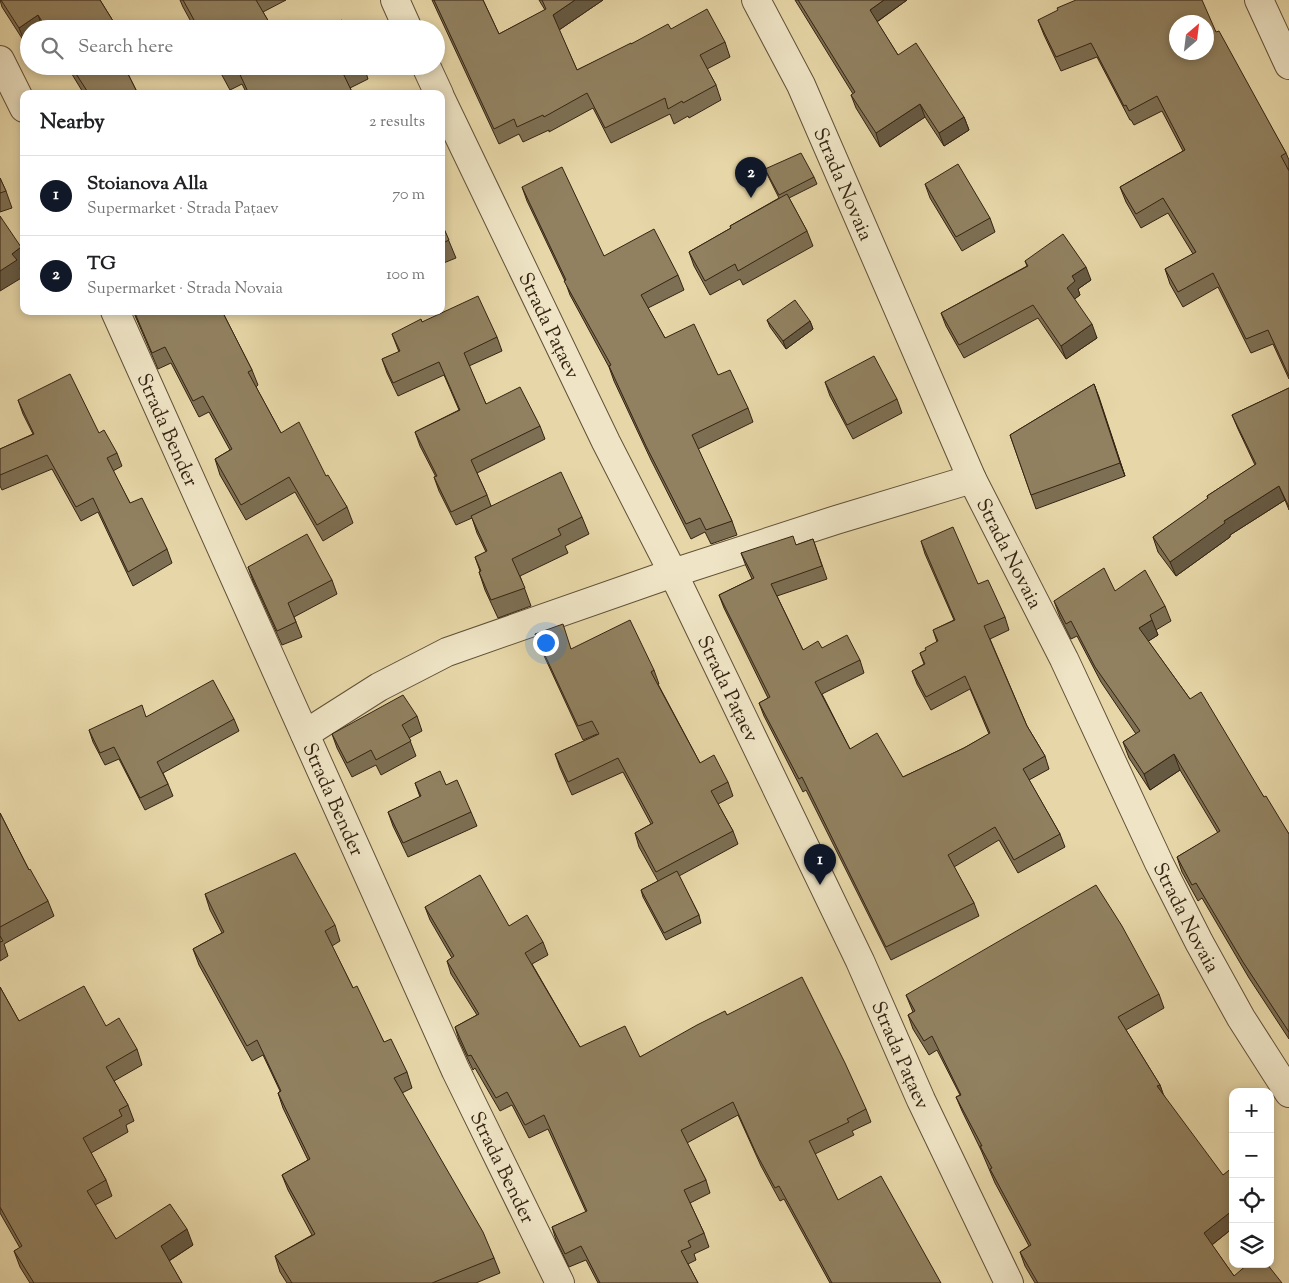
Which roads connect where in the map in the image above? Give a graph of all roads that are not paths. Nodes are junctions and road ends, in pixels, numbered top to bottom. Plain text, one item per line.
1 (395, 0) edge
2 (756, 0) edge
3 (1259, 0) edge
4 (404, 20) edge
5 (0, 60) edge
6 (1289, 65) edge
7 (430, 75) edge
8 (437, 90) edge
9 (20, 100) edge
10 (445, 107) edge
11 (117, 315) edge
12 (972, 479) junction
13 (673, 572) junction
14 (305, 734) junction
15 (1289, 1093) edge
16 (560, 1283) edge
17 (1009, 1283) edge

1 - 4 street
2 - 12 street, Strada Novaia
3 - 6 street
5 - 9 street
7 - 8 street
10 - 13 street, Strada Pațaev
11 - 14 street, Strada Bender
12 - 13 street
12 - 15 street, Strada Novaia
13 - 14 street
13 - 17 street, Strada Pațaev
14 - 16 street, Strada Bender

